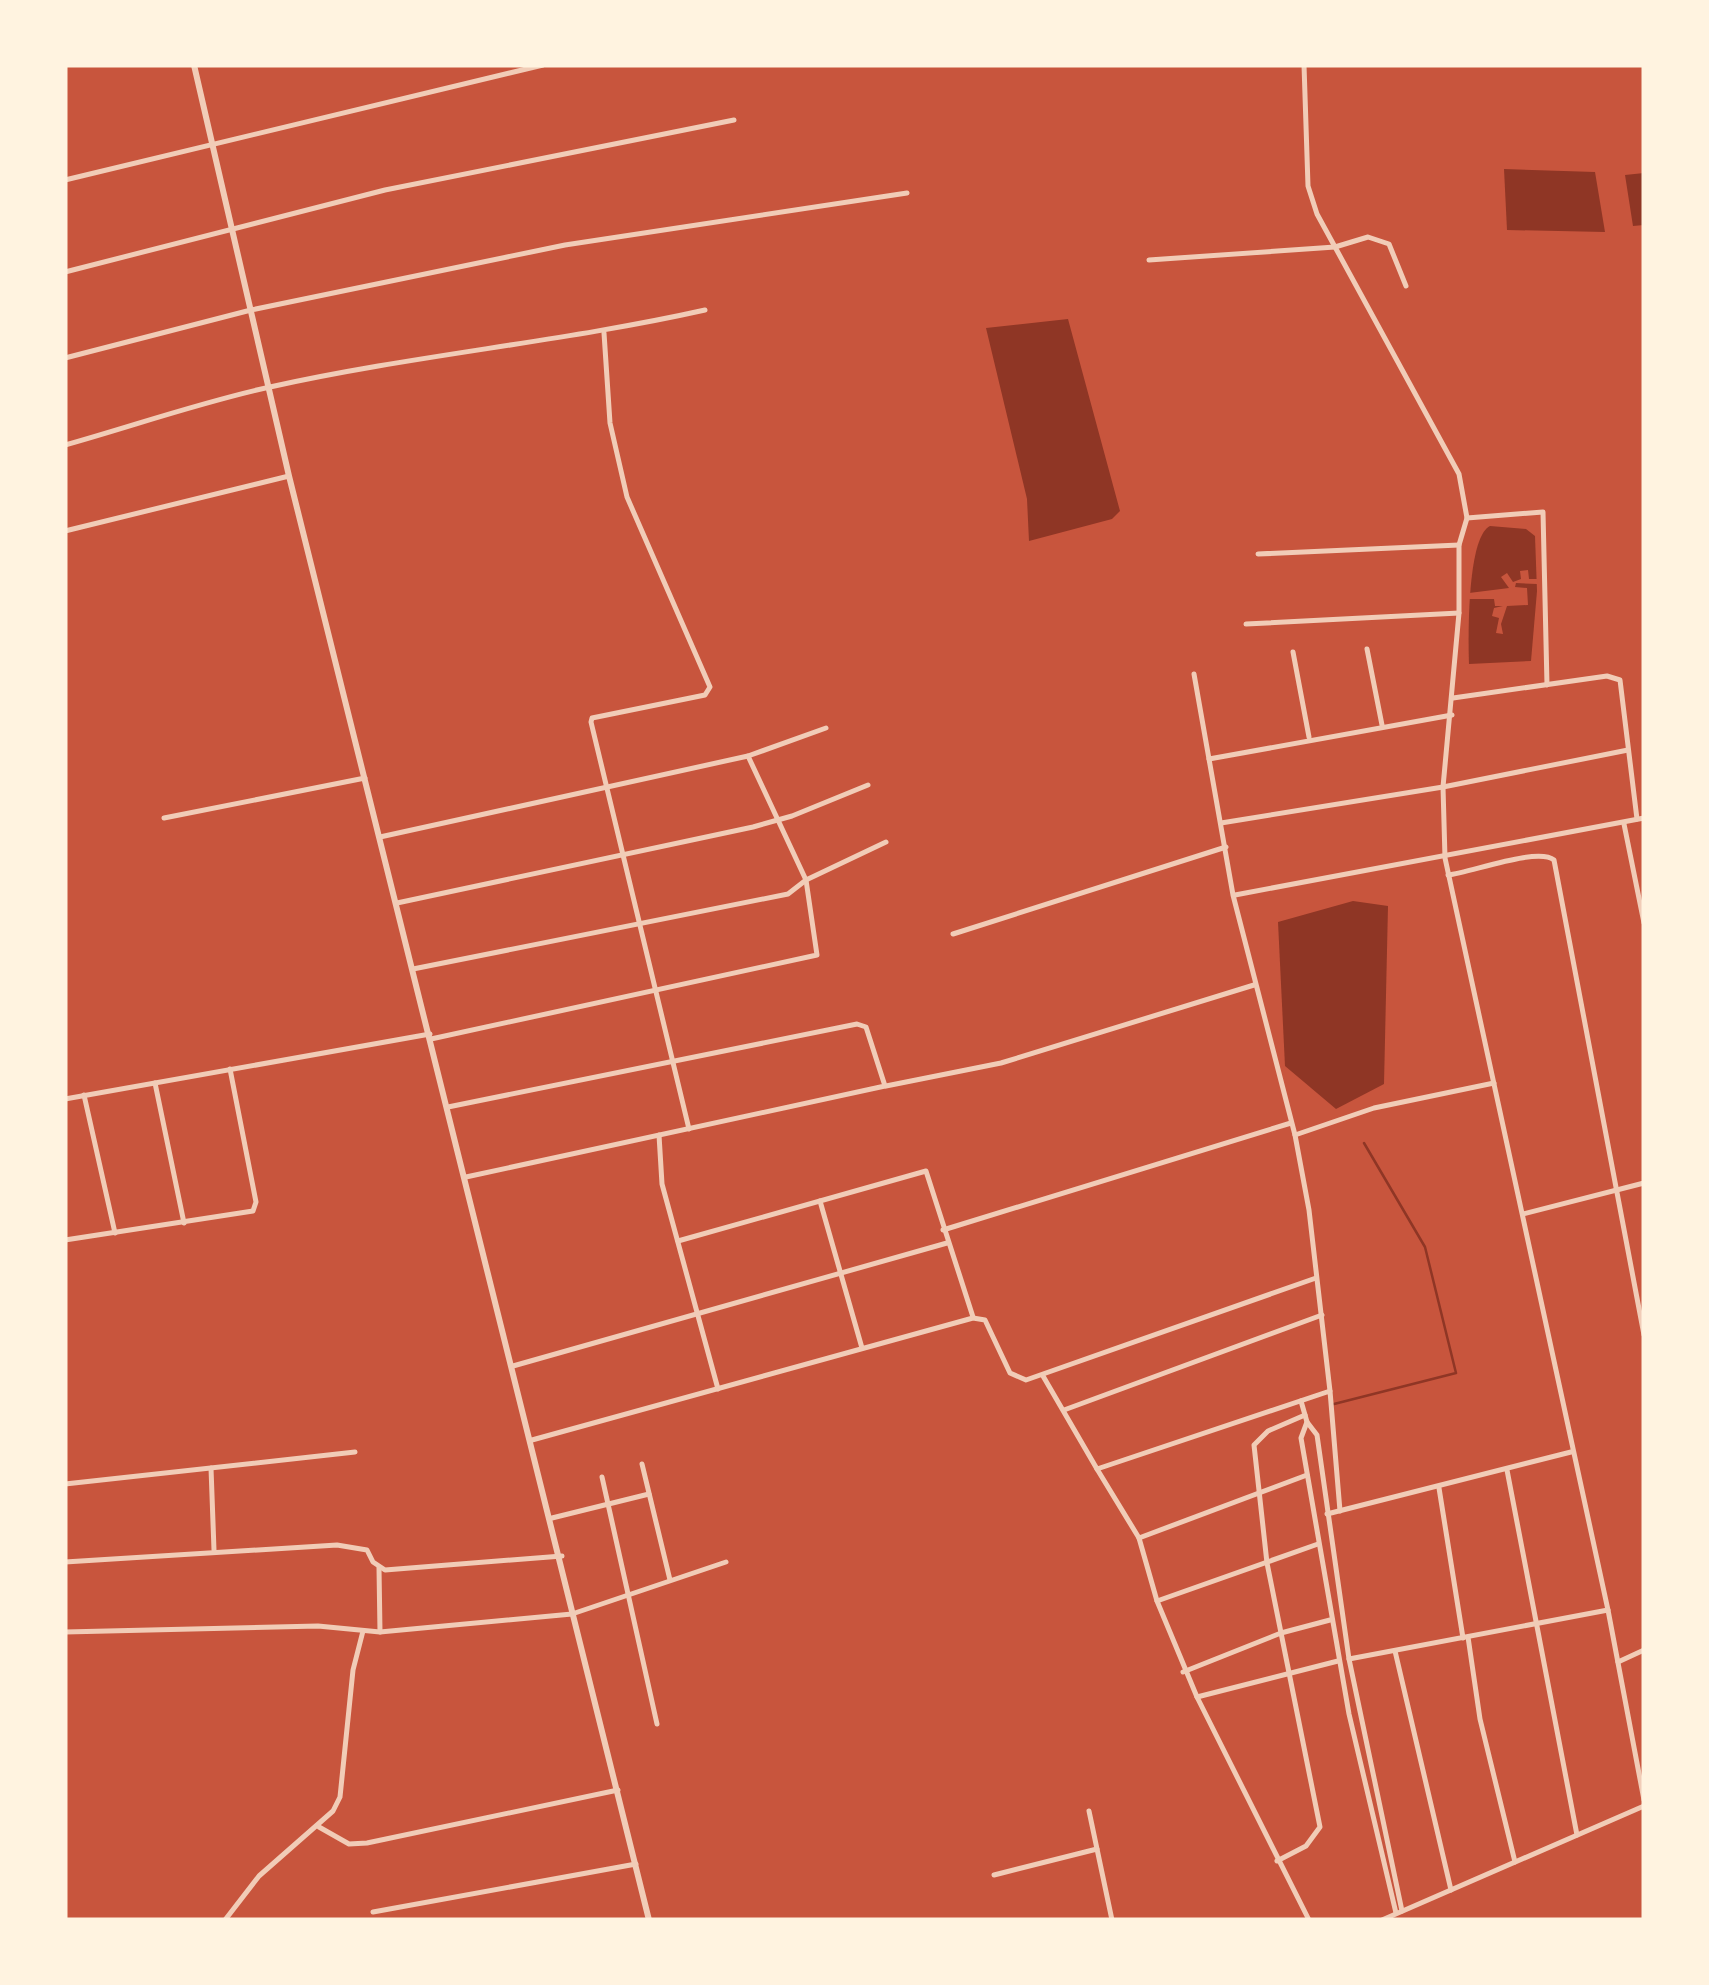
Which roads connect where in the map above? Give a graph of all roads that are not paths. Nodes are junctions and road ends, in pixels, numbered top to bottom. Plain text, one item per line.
1 (194, 65) edge
2 (543, 65) edge
3 (1304, 65) edge
4 (734, 120) dead end
5 (212, 144) junction
6 (65, 180) edge
7 (907, 193) dead end
8 (232, 230) junction
9 (1335, 247) junction
10 (1149, 260) dead end
11 (65, 272) edge
12 (1406, 286) dead end
13 (251, 310) junction
14 (706, 310) dead end
15 (604, 333) junction
16 (65, 358) edge
17 (268, 387) junction
18 (65, 445) edge
19 (289, 476) junction
20 (1467, 518) junction
21 (65, 531) edge
22 (1459, 545) junction
23 (1258, 554) dead end
24 (1460, 613) junction
25 (1246, 624) dead end
26 (1367, 648) dead end
27 (1293, 652) dead end
28 (1194, 674) dead end
29 (1548, 685) junction
30 (1453, 698) junction
31 (1452, 715) junction
32 (1382, 725) junction
33 (826, 728) dead end
34 (1310, 738) junction
35 (1628, 750) junction
36 (748, 756) junction
37 (1208, 759) junction
38 (365, 778) junction
39 (868, 785) dead end
40 (606, 786) junction
41 (1443, 787) junction
42 (164, 818) dead end
43 (1640, 818) edge
44 (778, 820) junction
45 (1221, 824) junction
46 (1624, 824) junction
47 (380, 837) junction
48 (886, 842) dead end
49 (1226, 847) junction
50 (622, 854) junction
51 (1445, 858) junction
52 (1448, 875) junction
53 (806, 880) junction
54 (1233, 895) junction
55 (397, 903) junction
56 (639, 922) junction
57 (1644, 924) edge
58 (953, 934) dead end
59 (413, 969) junction
60 (1254, 985) junction
61 (656, 992) junction
62 (430, 1036) junction
63 (672, 1060) junction
64 (230, 1069) junction
65 (155, 1082) junction
66 (1496, 1083) junction
67 (885, 1086) junction
68 (84, 1096) junction
69 (65, 1099) edge
70 (448, 1107) junction
71 (1291, 1123) junction
72 (688, 1129) junction
73 (658, 1135) junction
74 (1294, 1135) junction
75 (466, 1177) junction
76 (1644, 1184) edge
77 (1615, 1188) junction
78 (820, 1200) junction
79 (1523, 1214) junction
80 (184, 1223) junction
81 (943, 1230) junction
82 (115, 1233) junction
83 (65, 1240) edge
84 (678, 1240) junction
85 (947, 1244) junction
86 (840, 1274) junction
87 (1316, 1278) junction
88 (698, 1314) junction
89 (1322, 1315) junction
90 (972, 1318) junction
91 (1644, 1335) edge
92 (862, 1348) junction
93 (514, 1366) junction
94 (1044, 1376) junction
95 (718, 1388) junction
96 (1330, 1391) junction
97 (1301, 1401) junction
98 (1064, 1410) junction
99 (1306, 1418) junction
100 (532, 1440) junction
101 (355, 1452) dead end
102 (1572, 1452) junction
103 (642, 1464) dead end
104 (211, 1468) junction
105 (1097, 1469) junction
106 (1507, 1470) junction
107 (1307, 1475) junction
108 (602, 1477) dead end
109 (65, 1484) edge
110 (1439, 1488) junction
111 (1260, 1490) junction
112 (649, 1494) junction
113 (608, 1503) junction
114 (1340, 1511) junction
115 (1327, 1514) junction
116 (552, 1518) junction
117 (1139, 1538) junction
118 (1318, 1544) junction
119 (214, 1551) junction
120 (562, 1556) junction
121 (65, 1562) edge
122 (726, 1562) dead end
123 (1267, 1563) junction
124 (379, 1568) junction
125 (670, 1580) junction
126 (628, 1593) junction
127 (1157, 1601) junction
128 (1608, 1610) junction
129 (572, 1614) junction
130 (1330, 1620) junction
131 (1537, 1623) junction
132 (363, 1631) junction
133 (65, 1632) edge
134 (380, 1632) junction
135 (1281, 1633) junction
136 (1466, 1637) junction
137 (1644, 1650) edge
138 (1395, 1651) junction
139 (1349, 1659) junction
140 (1338, 1661) junction
141 (1618, 1662) junction
142 (1183, 1672) junction
143 (1289, 1672) junction
144 (1197, 1697) junction
145 (657, 1724) dead end
146 (1644, 1732) edge
147 (1632, 1737) junction
148 (618, 1790) junction
149 (1644, 1803) edge
150 (1089, 1811) dead end
151 (318, 1827) junction
152 (1577, 1835) junction
153 (1097, 1848) junction
154 (1277, 1861) junction
155 (1515, 1862) junction
156 (636, 1864) junction
157 (994, 1875) dead end
158 (1452, 1890) junction
159 (373, 1912) dead end
160 (1399, 1912) junction
161 (225, 1920) edge
162 (649, 1920) edge
163 (1112, 1920) edge
164 (1308, 1920) edge
165 (1382, 1920) edge

1 - 5 street
2 - 5 street
3 - 9 street
4 - 8 street
5 - 6 street
5 - 8 street
7 - 13 street
8 - 11 street
8 - 13 street
9 - 10 street
9 - 12 street
9 - 20 street
13 - 16 street
13 - 17 street
14 - 15 street
15 - 17 street
15 - 40 street
17 - 18 street
17 - 19 street
19 - 21 street
19 - 38 street
20 - 22 street
20 - 29 street
22 - 23 street
22 - 24 street
24 - 25 street
24 - 30 street
26 - 32 street
27 - 34 street
28 - 37 street
29 - 30 street
29 - 35 street
30 - 31 street
31 - 32 street
31 - 41 street
32 - 34 street
33 - 36 street
34 - 37 street
35 - 41 street
35 - 43 street
36 - 40 street
36 - 44 street
37 - 45 street
38 - 42 street
38 - 47 street
39 - 44 street
40 - 47 street
40 - 50 street
41 - 45 street
41 - 51 street
43 - 46 street
44 - 50 street
44 - 53 street
45 - 49 street
46 - 51 street
46 - 57 street
47 - 55 street
48 - 53 street
49 - 54 street
49 - 58 street
50 - 55 street
50 - 56 street
51 - 52 street
51 - 54 street
52 - 66 street
52 - 77 street
53 - 56 street
53 - 61 street
54 - 60 street
55 - 59 street
56 - 59 street
56 - 61 street
59 - 62 street
60 - 67 street
60 - 71 street
61 - 62 street
61 - 63 street
62 - 64 street
62 - 70 street
63 - 67 street
63 - 70 street
63 - 72 street
64 - 65 street
64 - 80 street
65 - 68 street
65 - 80 street
66 - 74 street
66 - 79 street
67 - 72 street
68 - 69 street
68 - 82 street
70 - 75 street
71 - 74 street
71 - 81 street
72 - 73 street
73 - 75 street
73 - 84 street
74 - 87 street
75 - 93 street
76 - 77 street
77 - 79 street
77 - 91 street
78 - 81 street
78 - 84 street
78 - 86 street
79 - 102 street
80 - 82 street
81 - 85 street
82 - 83 street
84 - 88 street
85 - 86 street
85 - 90 street
86 - 88 street
86 - 92 street
87 - 89 street
87 - 94 street
88 - 93 street
88 - 95 street
89 - 96 street
89 - 98 street
90 - 92 street
90 - 94 street
92 - 95 street
93 - 100 street
94 - 98 street
95 - 100 street
96 - 97 street
96 - 114 street
97 - 99 street
97 - 105 street
98 - 105 street
99 - 107 street
99 - 111 street
99 - 115 street
100 - 116 street
101 - 104 street
102 - 106 street
102 - 128 street
103 - 112 street
104 - 109 street
104 - 119 street
105 - 117 street
106 - 110 street
106 - 131 street
107 - 111 street
107 - 118 street
108 - 113 street
110 - 114 street
110 - 136 street
111 - 117 street
111 - 123 street
112 - 113 street
112 - 125 street
113 - 116 street
113 - 126 street
114 - 115 street
115 - 139 street
116 - 120 street
117 - 127 street
118 - 123 street
118 - 130 street
119 - 121 street
119 - 124 street
120 - 124 street
120 - 129 street
122 - 125 street
123 - 127 street
123 - 135 street
124 - 134 street
125 - 126 street
126 - 129 street
126 - 145 street
127 - 142 street
128 - 131 street
128 - 141 street
129 - 134 street
129 - 148 street
130 - 135 street
130 - 140 street
131 - 136 street
131 - 152 street
132 - 133 street
132 - 134 street
132 - 151 street
135 - 142 street
135 - 143 street
136 - 138 street
136 - 155 street
137 - 141 street
138 - 139 street
138 - 158 street
139 - 160 street
140 - 143 street
140 - 160 street
141 - 147 street
142 - 144 street
143 - 144 street
143 - 154 street
144 - 154 street
146 - 147 street
147 - 149 street
148 - 151 street
148 - 156 street
149 - 152 street
150 - 153 street
151 - 161 street
152 - 155 street
153 - 157 street
153 - 163 street
154 - 164 street
155 - 158 street
156 - 159 street
156 - 162 street
158 - 160 street
160 - 165 street

